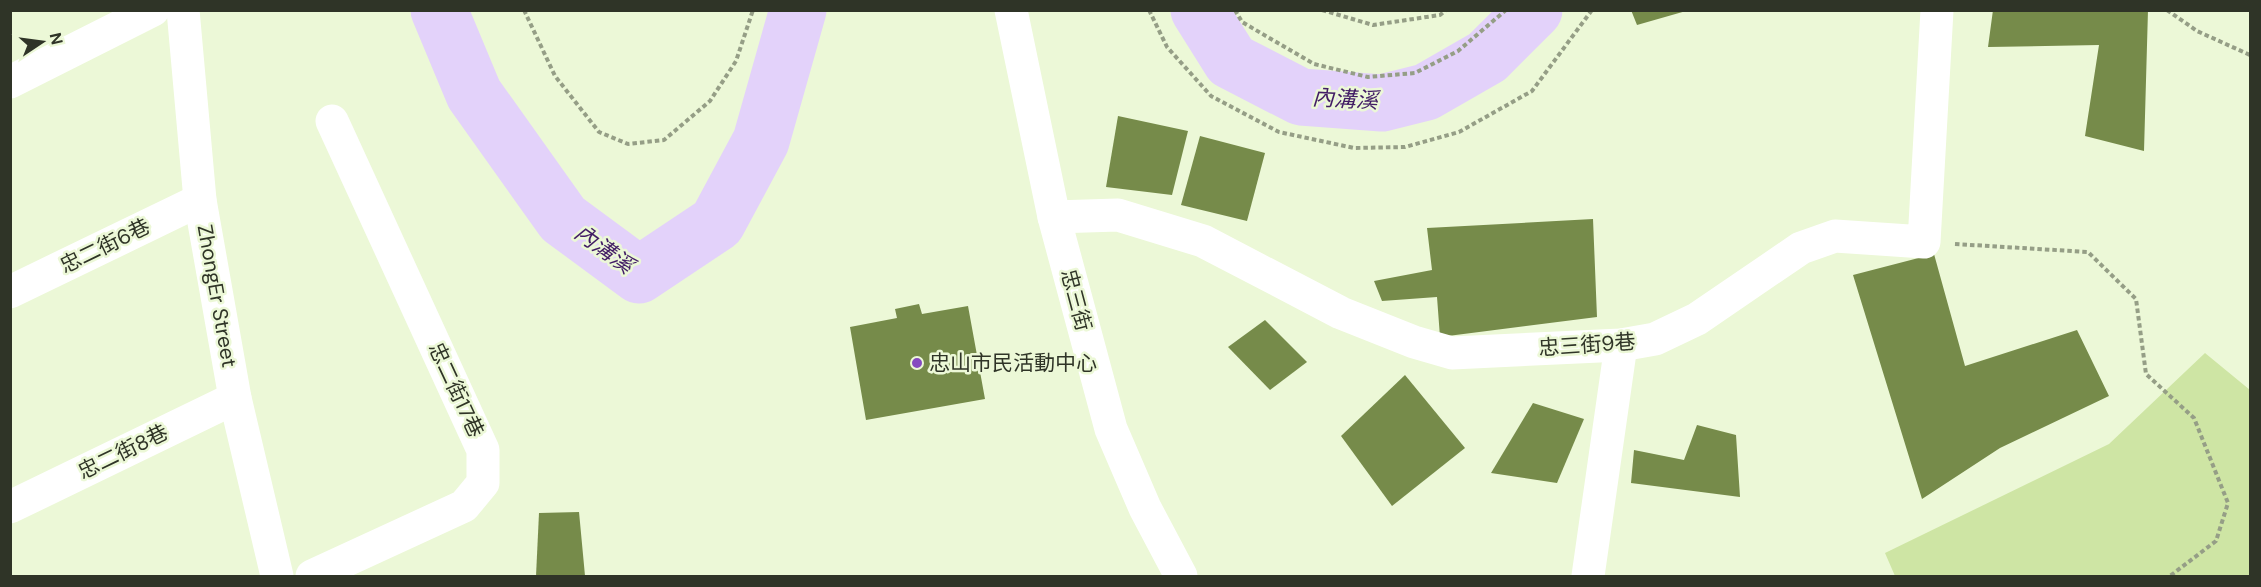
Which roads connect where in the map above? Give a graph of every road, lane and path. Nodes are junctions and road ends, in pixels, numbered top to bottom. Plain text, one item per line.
1 (153, 10) edge
2 (183, 10) edge
3 (524, 10) edge
4 (753, 10) edge
5 (1011, 10) edge
6 (1149, 10) edge
7 (1235, 10) edge
8 (1322, 10) edge
9 (1446, 10) edge
10 (1506, 10) edge
11 (1592, 10) edge
12 (1936, 10) edge
13 (2167, 10) edge
14 (2250, 55) edge
15 (10, 82) edge
16 (332, 121) dead end
17 (200, 200) junction
18 (1054, 217) junction
19 (1924, 242) junction
20 (10, 292) edge
21 (1622, 345) junction
22 (235, 398) junction
23 (10, 507) edge
24 (277, 576) edge
25 (312, 576) edge
26 (1181, 576) edge
27 (1588, 576) edge
28 (2170, 576) edge

1 - 15 street
2 - 17 street, ZhongEr Street
3 - 4 path
5 - 18 street, 忠三街
6 - 11 path
7 - 10 path
8 - 9 path
12 - 19 street
13 - 14 path
16 - 25 street, 忠二街17巷
17 - 20 street, 忠二街6巷
17 - 22 street, ZhongEr Street
18 - 21 street, 忠三街9巷
18 - 26 street, 忠三街
19 - 21 street, 忠三街9巷
19 - 28 path
21 - 27 street
22 - 23 street, 忠二街8巷
22 - 24 street, ZhongEr Street

